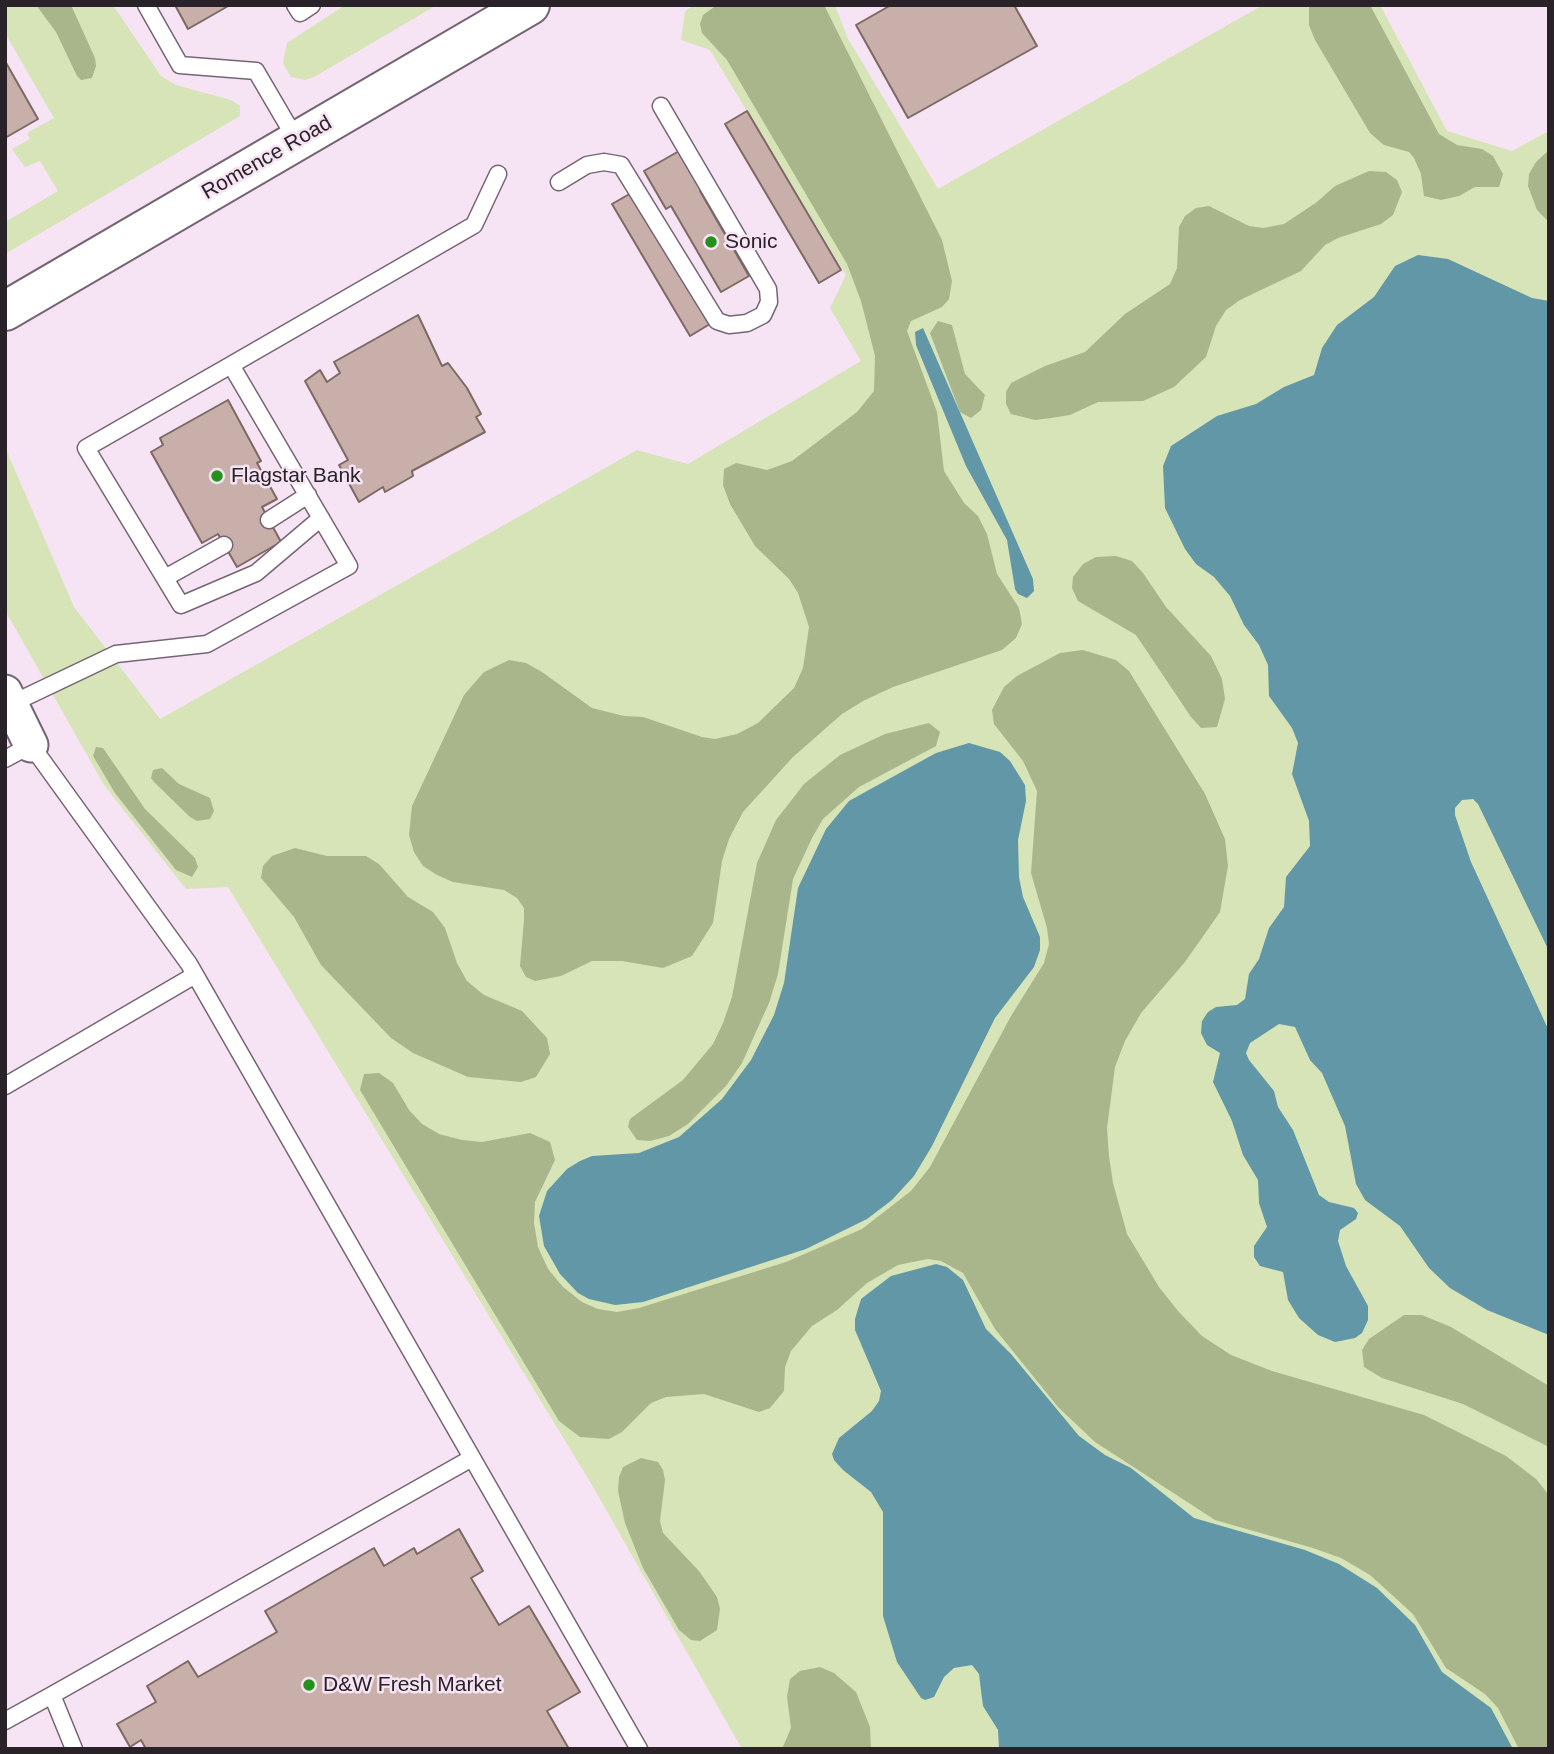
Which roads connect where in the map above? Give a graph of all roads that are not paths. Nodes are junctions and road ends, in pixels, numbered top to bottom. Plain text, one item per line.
1 (146, 5) edge
2 (295, 5) edge
3 (312, 5) edge
4 (530, 5) edge
5 (661, 106) dead end
6 (297, 141) junction
7 (498, 174) dead end
8 (559, 183) dead end
9 (5, 311) edge
10 (231, 365) junction
11 (307, 495) junction
12 (321, 518) junction
13 (269, 520) dead end
14 (224, 545) dead end
15 (165, 578) junction
16 (12, 725) edge
17 (195, 975) junction
18 (5, 1086) edge
19 (472, 1458) junction
20 (51, 1695) junction
21 (5, 1721) edge
22 (74, 1749) edge
23 (639, 1749) edge

1 - 6 lane
2 - 3 lane
4 - 6 street, Romence Road
5 - 8 lane
6 - 9 street, Romence Road
7 - 10 lane
10 - 11 lane
10 - 15 lane
11 - 12 lane
11 - 13 lane
12 - 15 lane
12 - 16 lane
14 - 15 lane
16 - 17 lane
17 - 18 lane
17 - 19 lane
19 - 20 lane
19 - 23 lane
20 - 21 lane
20 - 22 lane

